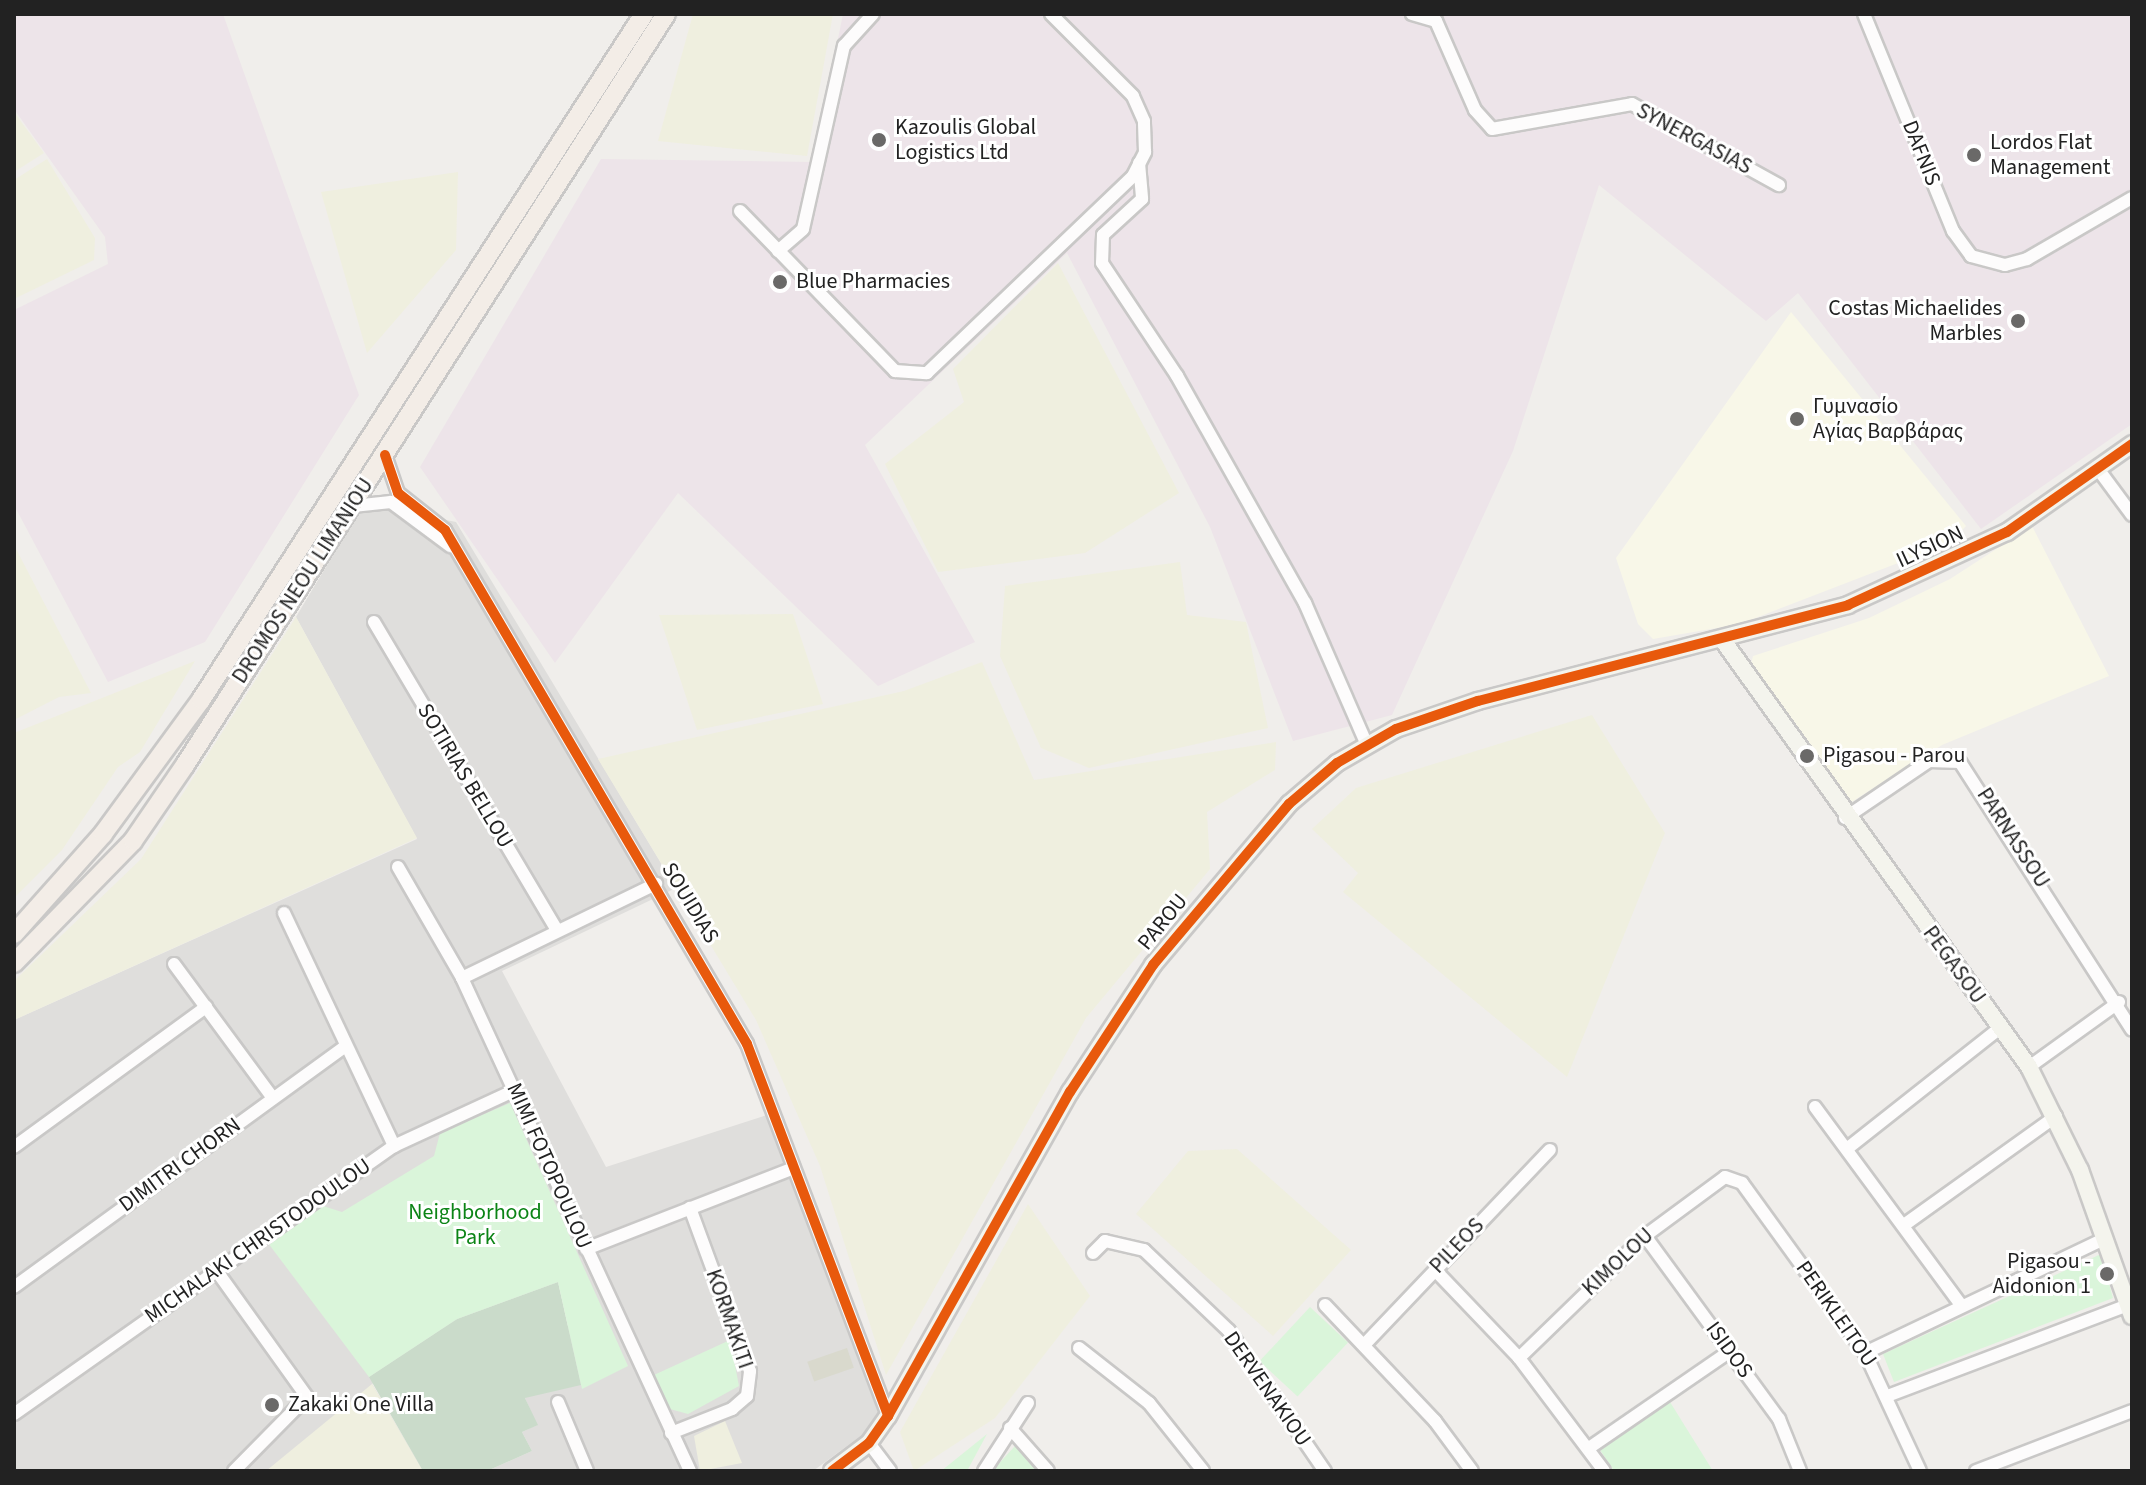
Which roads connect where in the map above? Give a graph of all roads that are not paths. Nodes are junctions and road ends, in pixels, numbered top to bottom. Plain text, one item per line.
1 (644, 14) edge
2 (666, 14) edge
3 (873, 14) edge
4 (1051, 14) edge
5 (1412, 14) edge
6 (1864, 14) edge
7 (1441, 17) edge
8 (1139, 163) junction
9 (1779, 185) dead end
10 (2132, 198) edge
11 (740, 211) dead end
12 (778, 251) junction
13 (2132, 444) edge
14 (385, 455) junction
15 (2098, 469) junction
16 (353, 506) junction
17 (2132, 515) edge
18 (456, 551) junction
19 (374, 622) dead end
20 (1724, 642) junction
21 (1367, 745) junction
22 (1845, 818) junction
23 (398, 867) dead end
24 (656, 884) junction
25 (284, 913) dead end
26 (557, 930) junction
27 (14, 934) edge
28 (14, 963) edge
29 (174, 964) dead end
30 (462, 978) junction
31 (2119, 1002) junction
32 (206, 1007) junction
33 (2000, 1028) junction
34 (2132, 1030) edge
35 (346, 1046) junction
36 (2029, 1067) junction
37 (515, 1090) junction
38 (272, 1097) junction
39 (1815, 1107) dead end
40 (2056, 1116) junction
41 (394, 1146) junction
42 (14, 1147) edge
43 (1848, 1148) junction
44 (1550, 1150) dead end
45 (794, 1168) junction
46 (1725, 1177) joint
47 (690, 1208) junction
48 (1904, 1225) junction
49 (1645, 1236) junction
50 (2104, 1239) junction
51 (586, 1249) junction
52 (1093, 1253) dead end
53 (216, 1270) junction
54 (1435, 1270) junction
55 (14, 1287) edge
56 (1325, 1305) dead end
57 (1961, 1305) junction
58 (2130, 1310) edge
59 (1365, 1344) junction
60 (1079, 1348) dead end
61 (1730, 1351) junction
62 (1865, 1353) junction
63 (1519, 1358) junction
64 (1890, 1395) junction
65 (558, 1402) dead end
66 (1028, 1403) dead end
67 (2132, 1411) edge
68 (14, 1414) edge
69 (888, 1416) junction
70 (1010, 1428) junction
71 (671, 1433) junction
72 (869, 1443) junction
73 (1589, 1448) junction
74 (1319, 1469) edge
75 (234, 1471) edge
76 (587, 1471) edge
77 (690, 1471) edge
78 (832, 1471) edge
79 (890, 1471) edge
80 (984, 1471) edge
81 (1048, 1471) edge
82 (1203, 1471) edge
83 (1472, 1471) edge
84 (1604, 1471) edge
85 (1800, 1471) edge
86 (1920, 1471) edge
87 (1976, 1471) edge

1 - 27 main road, DROMOS NEOU LIMANIOU
2 - 14 main road, DROMOS NEOU LIMANIOU
3 - 12 street
4 - 8 street
5 - 7 street
6 - 10 street, DAFNIS
7 - 9 street, SYNERGASIAS
8 - 12 street
8 - 21 street
11 - 12 street
13 - 15 street, ILYSION
14 - 16 main road, DROMOS NEOU LIMANIOU
14 - 18 street, SOUIDIAS
15 - 17 street
15 - 20 street, ILYSION
16 - 18 street, SOUIDIAS
16 - 28 main road, DROMOS NEOU LIMANIOU
18 - 24 street, SOUIDIAS
19 - 26 street, SOTIRIAS BELLOU
20 - 21 street, PAROU
20 - 22 street, PEGASOU
21 - 69 street, PAROU
22 - 31 street, PARNASSOU
22 - 33 street, PEGASOU
23 - 30 street, MIMI FOTOPOULOU
24 - 26 street
24 - 45 street, SOUIDIAS
25 - 35 street
26 - 30 street
29 - 32 street
30 - 37 street, MIMI FOTOPOULOU
31 - 34 street, PARNASSOU
31 - 36 street
32 - 38 street
32 - 42 street
33 - 36 street, PEGASOU
33 - 43 street
35 - 38 street, DIMITRI CHORN
35 - 41 street
36 - 40 street, PEGASOU
37 - 41 street, MICHALAKI CHRISTODOULOU
37 - 51 street, MIMI FOTOPOULOU
38 - 55 street, DIMITRI CHORN
39 - 43 street
40 - 48 street
40 - 50 street, PEGASOU
41 - 53 street, MICHALAKI CHRISTODOULOU
43 - 48 street
44 - 54 street, PILEOS
45 - 47 street
45 - 69 street, SOUIDIAS
46 - 49 street, KIMOLOU
46 - 62 street, PERIKLEITOU
47 - 51 street
47 - 71 street, KORMAKITI
48 - 57 street
49 - 61 street, ISIDOS
49 - 63 street, KIMOLOU
50 - 57 street
50 - 58 street, PEGASOU
51 - 71 street, MIMI FOTOPOULOU
52 - 74 street, DERVENAKIOU
53 - 68 street, MICHALAKI CHRISTODOULOU
53 - 75 street
54 - 59 street, PILEOS
54 - 63 street
56 - 59 street
57 - 62 street
58 - 64 street
59 - 83 street
60 - 82 street
61 - 73 street
61 - 85 street, ISIDOS
62 - 64 street, PERIKLEITOU
63 - 73 street
64 - 86 street, PERIKLEITOU
65 - 76 street
66 - 70 street
67 - 87 street
69 - 72 street, PAROU
70 - 80 street
70 - 81 street
71 - 77 street, MIMI FOTOPOULOU
72 - 78 street, PAROU
72 - 79 street
73 - 84 street

